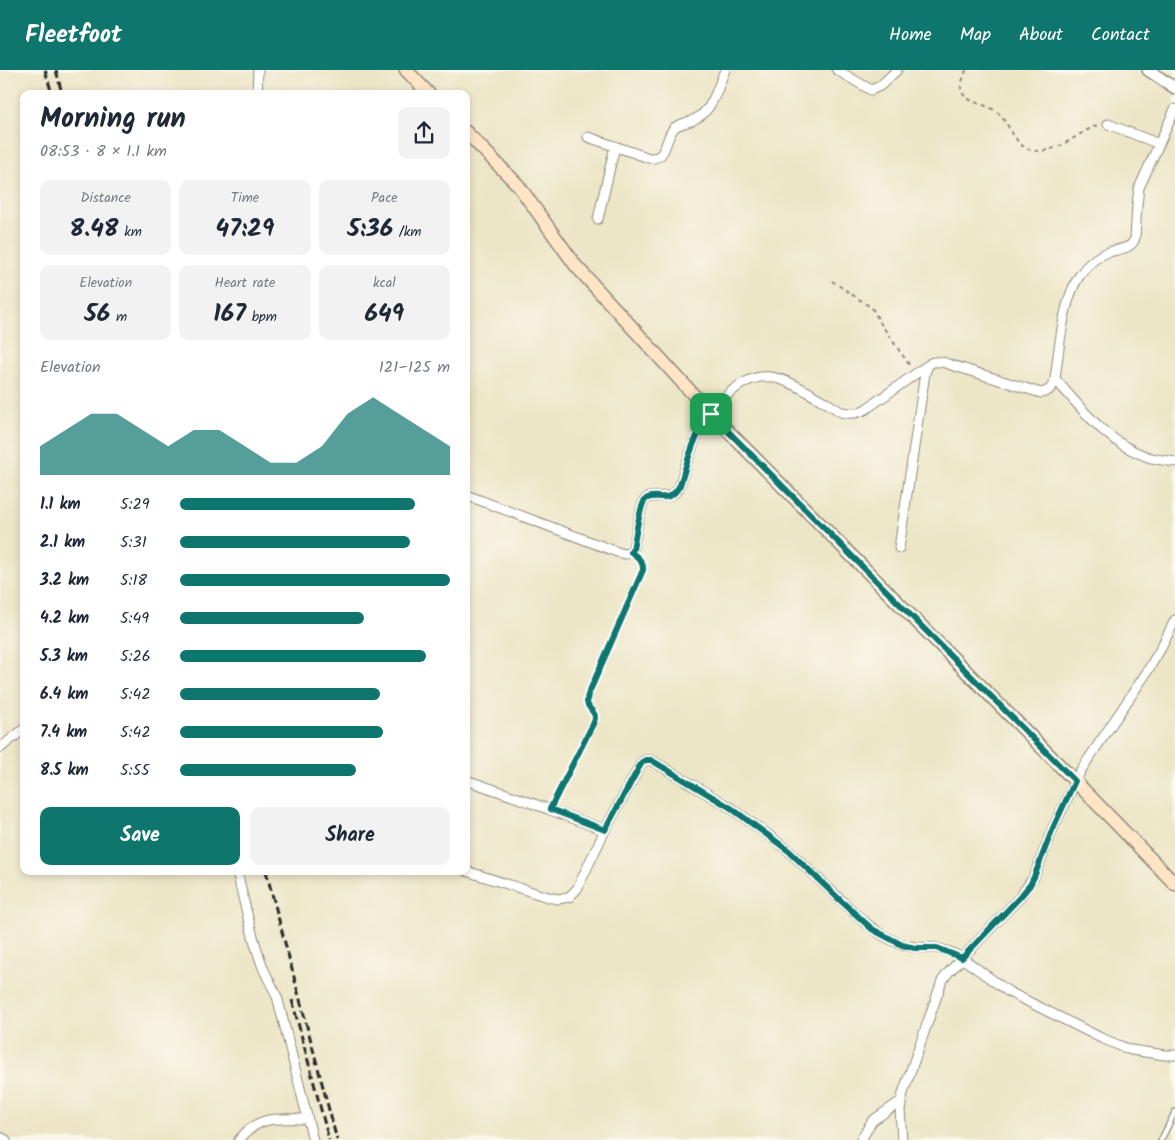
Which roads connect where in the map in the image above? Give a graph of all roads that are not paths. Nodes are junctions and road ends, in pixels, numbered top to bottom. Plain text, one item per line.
1 (258, 70) edge
2 (406, 70) edge
3 (725, 70) edge
4 (837, 70) edge
5 (897, 70) edge
6 (1148, 70) edge
7 (1175, 88) edge
8 (257, 90) edge
9 (425, 90) edge
10 (1175, 109) edge
11 (1108, 124) road end
12 (470, 136) edge
13 (588, 137) dead end
14 (1159, 144) junction
15 (615, 146) junction
16 (598, 219) dead end
17 (928, 365) junction
18 (1055, 379) junction
19 (711, 414) junction
20 (1175, 462) edge
21 (470, 497) edge
22 (899, 548) dead end
23 (1175, 620) edge
24 (20, 732) edge
25 (0, 748) edge
26 (470, 781) edge
27 (1075, 781) junction
28 (605, 830) junction
29 (470, 872) edge
30 (238, 875) edge
31 (1175, 884) edge
32 (962, 958) junction
33 (1175, 1055) edge
34 (901, 1101) junction
35 (1175, 1112) edge
36 (307, 1119) junction
37 (0, 1137) edge
38 (6, 1140) edge
39 (239, 1140) edge
40 (313, 1140) edge
41 (861, 1140) edge
42 (902, 1140) edge
43 (1162, 1140) edge

1 - 8 street
2 - 9 main road
3 - 15 street
4 - 5 street
6 - 7 street
10 - 14 street
11 - 14 street
12 - 19 main road
13 - 15 street
14 - 18 street
15 - 16 street
17 - 18 street
17 - 19 street
17 - 22 street
18 - 20 street
19 - 21 street
19 - 27 main road
23 - 27 street
24 - 25 street
26 - 28 street
27 - 31 main road
27 - 32 street
28 - 29 street
28 - 32 street
30 - 36 street
32 - 33 street
32 - 34 street
34 - 41 street
34 - 42 street
35 - 43 lane
36 - 39 street
36 - 40 street
37 - 38 street

